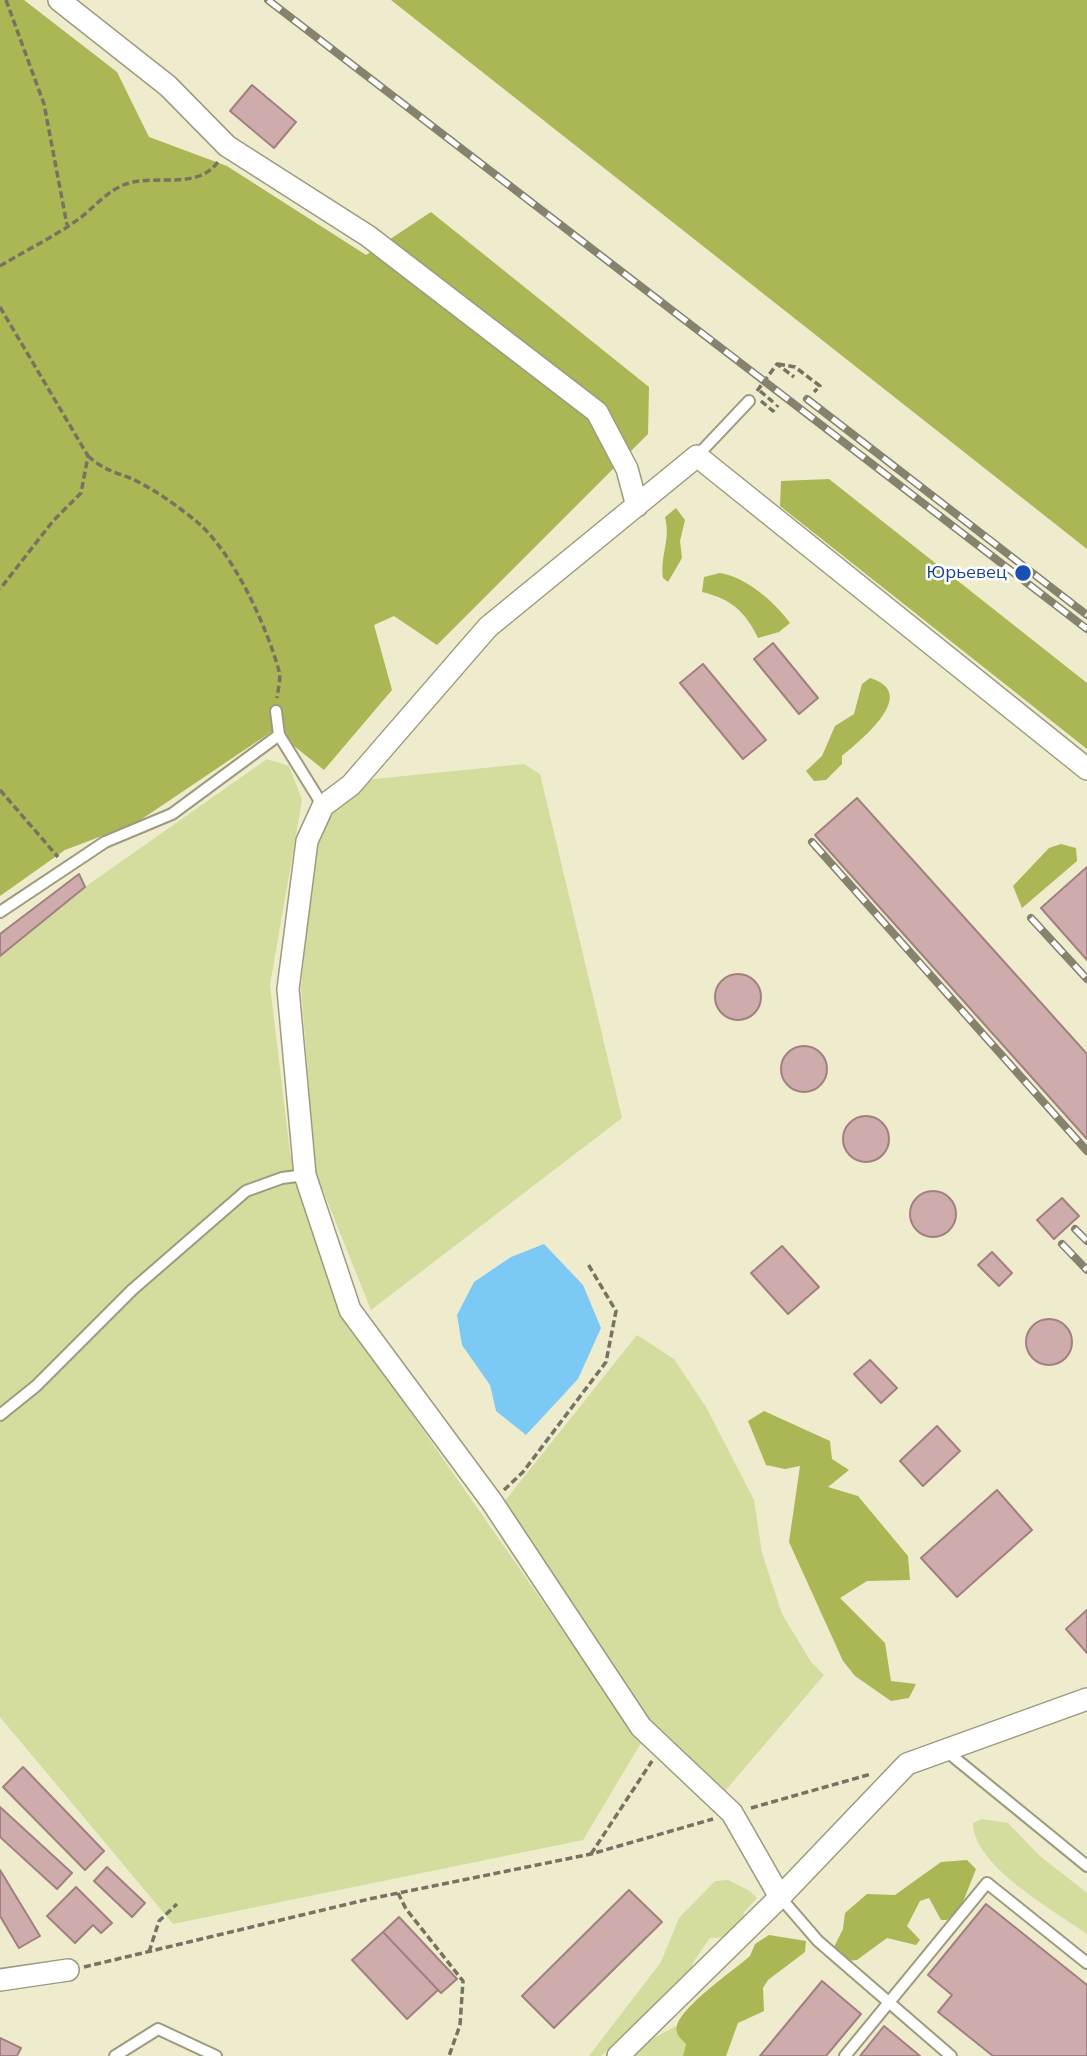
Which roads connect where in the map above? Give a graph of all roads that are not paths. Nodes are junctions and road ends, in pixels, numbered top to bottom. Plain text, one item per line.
1 (59, 0) edge
2 (749, 401) dead end
3 (697, 456) junction
4 (637, 506) junction
5 (276, 711) road end
6 (279, 736) junction
7 (1087, 769) edge
8 (323, 806) junction
9 (0, 912) edge
10 (305, 1175) junction
11 (0, 1415) edge
12 (1087, 1699) edge
13 (945, 1750) junction
14 (1087, 1867) edge
15 (780, 1897) junction
16 (1087, 1963) edge
17 (68, 1970) road end
18 (0, 1980) edge
19 (888, 2005) junction
20 (115, 2056) edge
21 (216, 2056) edge
22 (618, 2056) edge
23 (845, 2056) edge
24 (951, 2056) edge

1 - 4 street
2 - 3 lane
3 - 4 street
3 - 7 street
4 - 8 street
5 - 6 lane
6 - 8 lane
6 - 9 lane
8 - 10 street
10 - 11 lane
10 - 15 street
12 - 13 street
13 - 14 lane
13 - 15 street
15 - 19 lane
15 - 22 street
16 - 19 lane
17 - 18 street
19 - 23 lane
19 - 24 lane
20 - 21 lane

